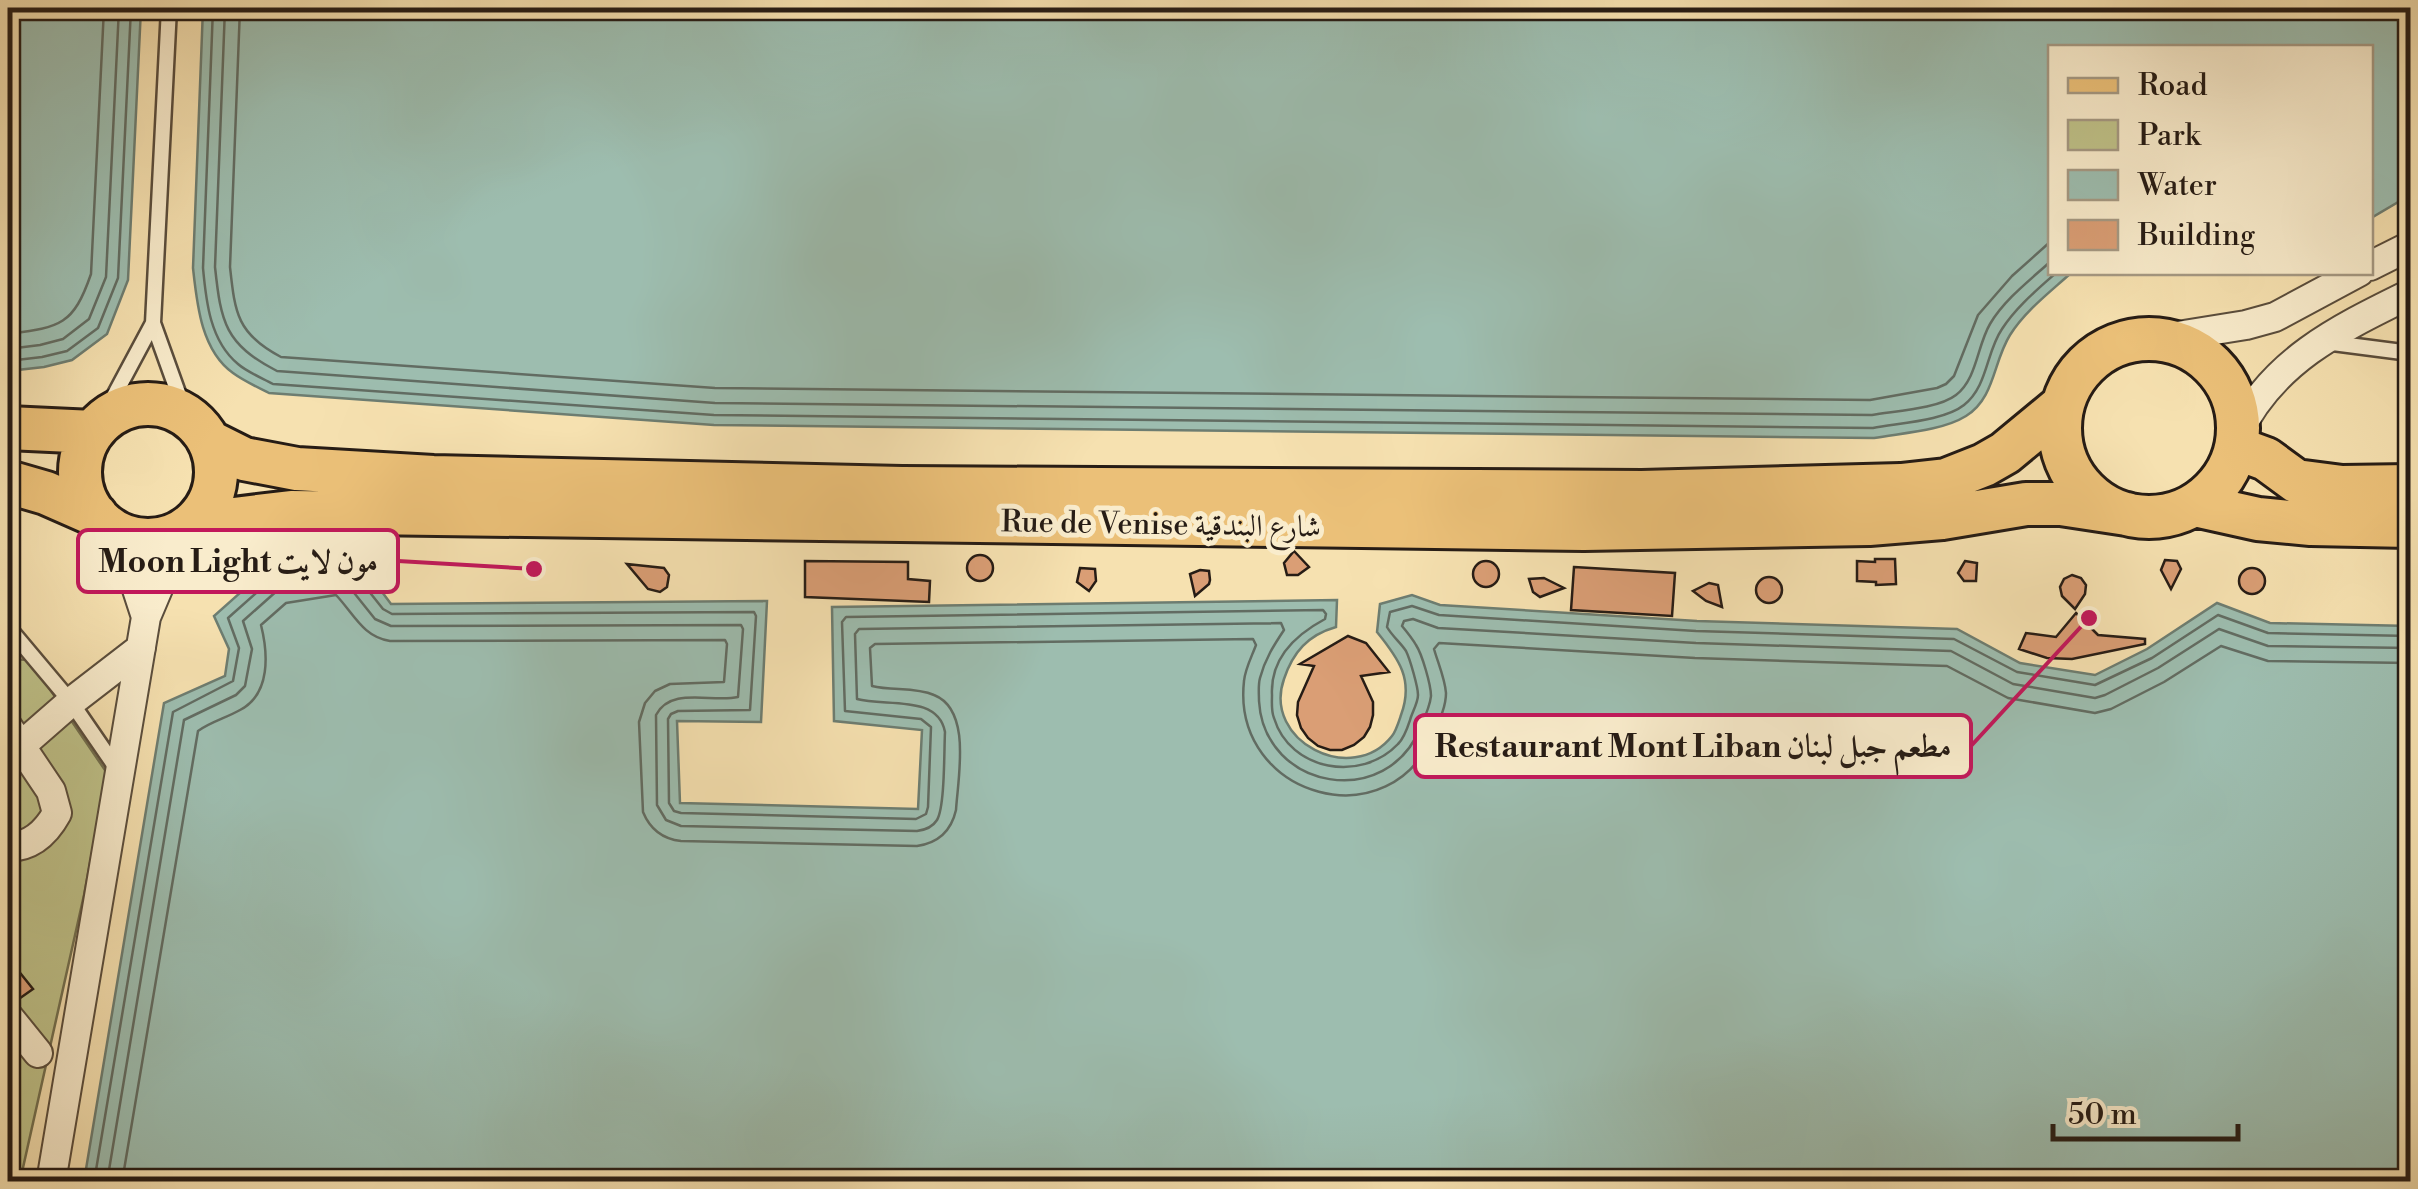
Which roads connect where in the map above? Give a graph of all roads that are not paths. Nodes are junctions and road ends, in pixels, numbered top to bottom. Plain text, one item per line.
1 (170, 8) edge
2 (2410, 246) edge
3 (2373, 264) edge
4 (2352, 275) edge
5 (2410, 294) edge
6 (153, 323) junction
7 (2158, 339) junction
8 (2319, 342) junction
9 (2410, 353) edge
10 (2063, 405) junction
11 (8, 428) edge
12 (96, 428) junction
13 (198, 429) junction
14 (2237, 440) junction
15 (8, 482) edge
16 (2410, 486) edge
17 (2195, 505) junction
18 (2128, 514) junction
19 (98, 517) junction
20 (2410, 526) edge
21 (187, 528) junction
22 (146, 617) junction
23 (8, 627) edge
24 (142, 648) junction
25 (71, 702) junction
26 (12, 743) edge
27 (119, 772) junction
28 (8, 847) edge
29 (8, 1016) edge
30 (38, 1054) dead end
31 (50, 1182) edge

1 - 6 lane
2 - 3 street
4 - 7 street
5 - 8 street
6 - 12 lane
6 - 13 lane
7 - 10 main road
7 - 14 main road
8 - 9 lane
8 - 14 street
10 - 13 main road, Rue de Venise شارع البندقية
10 - 18 main road
11 - 12 main road
12 - 13 main road
12 - 19 main road
13 - 21 main road
14 - 16 main road
14 - 17 main road
15 - 19 main road
17 - 18 main road
17 - 20 main road
18 - 21 main road, Rue de Venise شارع البندقية
19 - 21 main road
19 - 22 street
21 - 22 street
22 - 24 street
23 - 25 lane
24 - 25 street
24 - 27 street
25 - 26 street
25 - 27 lane
26 - 28 street
27 - 31 street
29 - 30 street

